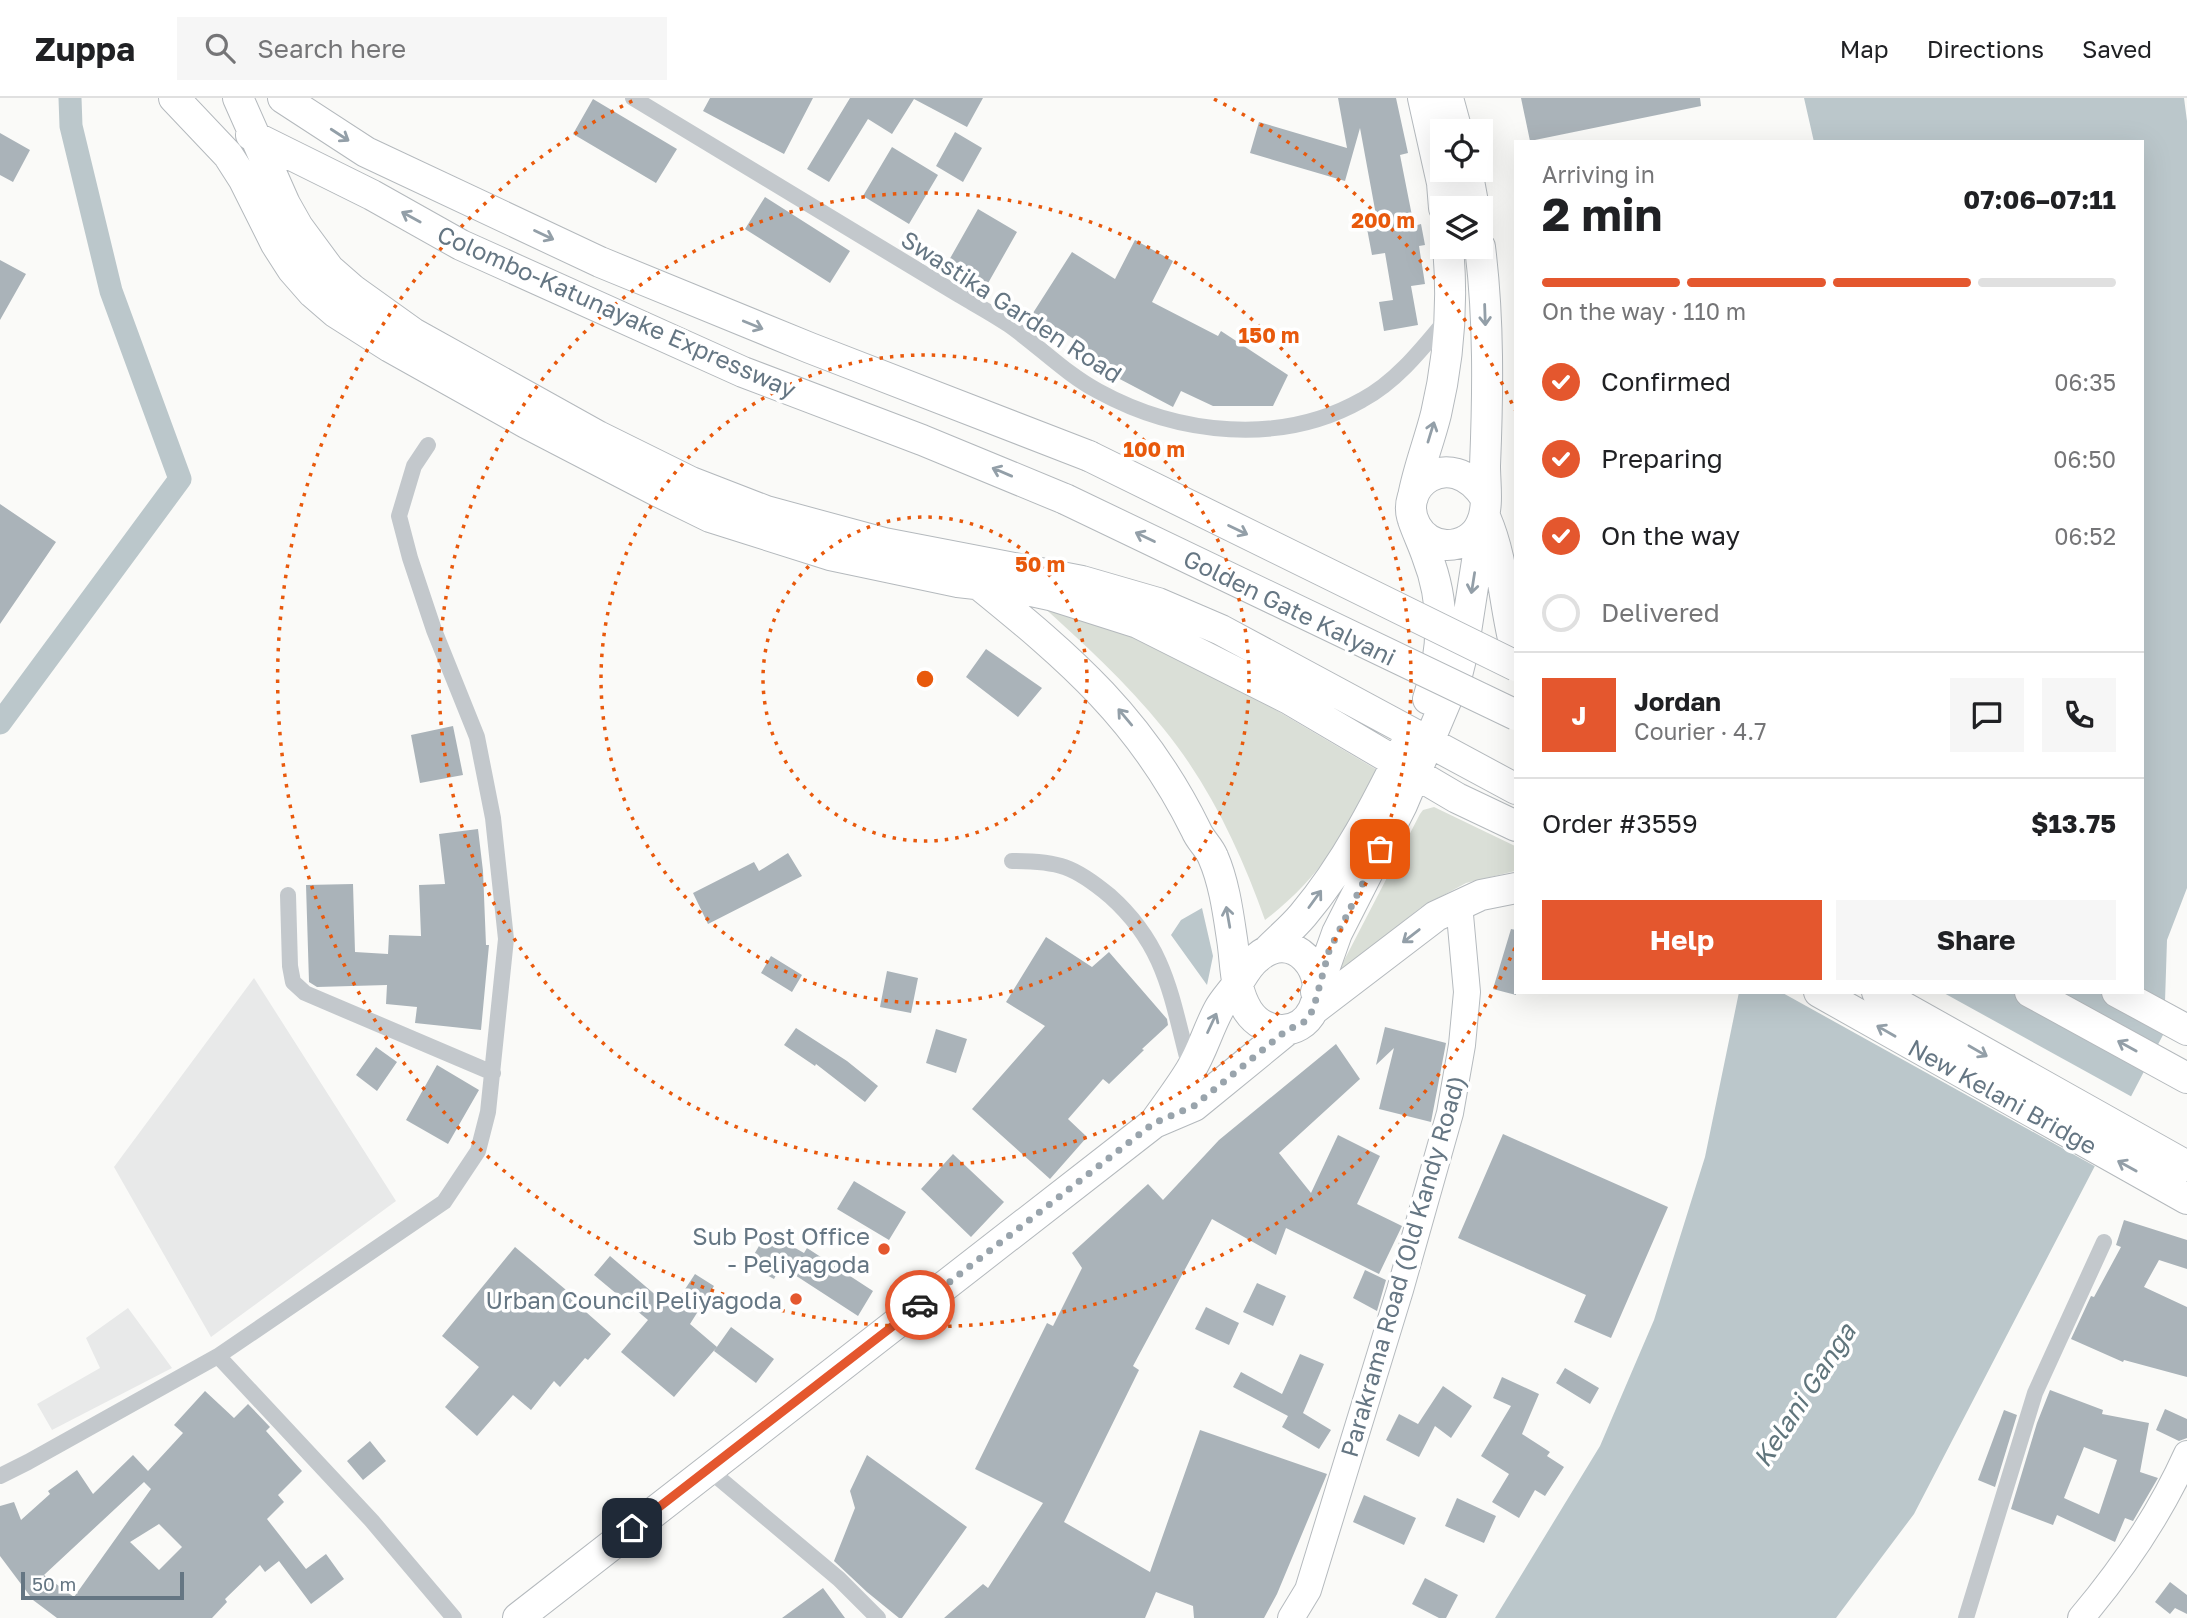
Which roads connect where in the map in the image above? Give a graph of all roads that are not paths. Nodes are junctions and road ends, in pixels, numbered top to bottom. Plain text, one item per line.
1 (174, 98) edge
2 (180, 98) edge
3 (237, 98) edge
4 (283, 98) edge
5 (633, 98) edge
6 (1423, 98) edge
7 (1448, 98) edge
8 (1454, 119) edge
9 (257, 138) junction
10 (1443, 196) edge
11 (1448, 259) edge
12 (1481, 259) edge
13 (1450, 316) junction
14 (428, 445) dead end
15 (1089, 456) joint
16 (1065, 499) joint
17 (1484, 507) junction
18 (1413, 509) junction
19 (977, 583) junction
20 (1514, 642) edge
21 (1514, 665) edge
22 (1514, 714) edge
23 (1514, 788) edge
24 (1514, 825) edge
25 (1012, 861) dead end
26 (1514, 888) edge
27 (288, 895) dead end
28 (1459, 904) junction
29 (1269, 949) junction
30 (1237, 984) junction
31 (1823, 994) edge
32 (1881, 994) edge
33 (2034, 994) edge
34 (2121, 994) edge
35 (1315, 1001) junction
36 (1287, 1030) junction
37 (2187, 1031) edge
38 (1191, 1070) junction
39 (493, 1073) junction
40 (2187, 1078) edge
41 (1154, 1123) junction
42 (2187, 1166) edge
43 (2187, 1199) edge
44 (2104, 1242) dead end
45 (218, 1356) junction
46 (2187, 1454) edge
47 (708, 1469) junction
48 (0, 1476) edge
49 (454, 1618) edge
50 (517, 1618) edge
51 (878, 1618) edge
52 (1291, 1618) edge
53 (1965, 1618) edge
54 (2081, 1618) edge

1 - 19 highway
2 - 9 highway, Colombo-Katunayake Expressway
3 - 9 highway
4 -> 15 highway, Colombo-Katunayake Expressway
5 - 13 street, Swastika Garden Road
6 - 10 highway
7 - 8 highway
16 -> 9 highway, Colombo-Katunayake Expressway
9 - 23 highway
11 - 13 highway
12 -> 17 highway
18 -> 13 highway
14 - 39 street
15 -> 21 highway, Golden Gate Kalyani, bridge
22 -> 16 highway, Golden Gate Kalyani, bridge
17 - 18 highway
17 - 18 highway
17 - 20 highway
17 -> 35 highway
29 -> 18 highway
19 - 24 highway
30 -> 19 highway
25 - 38 street
26 - 28 highway
27 - 39 street
28 -> 35 highway
28 - 52 main road, Parakrama Road (Old Kandy Road)
29 - 30 highway
29 - 35 highway
30 - 36 highway
38 -> 30 highway
43 -> 31 highway, New Kelani Bridge
32 -> 42 highway, New Kelani Bridge
40 -> 33 highway
34 - 37 highway
35 - 36 highway
36 - 41 highway
38 - 41 highway
39 - 45 street
41 - 47 highway
44 - 53 street
45 - 48 street
45 - 49 street
46 - 54 main road
47 - 50 highway
47 - 51 street

